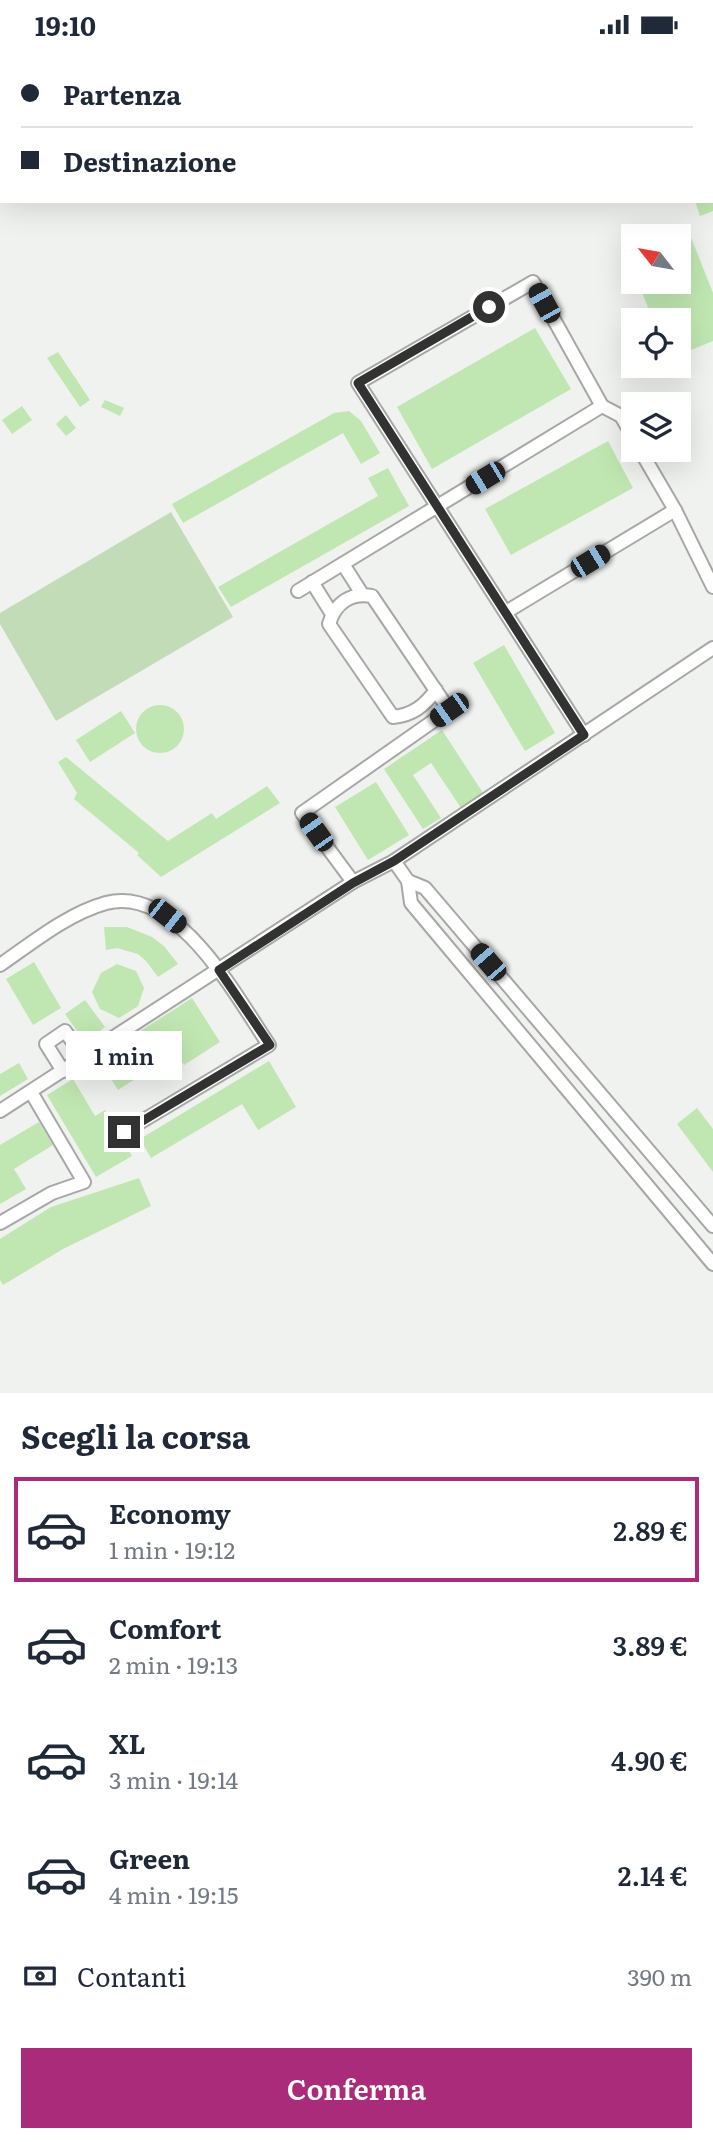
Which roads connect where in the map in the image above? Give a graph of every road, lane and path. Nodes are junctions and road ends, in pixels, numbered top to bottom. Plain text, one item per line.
1 (602, 406) junction
2 (621, 416) edge
3 (647, 462) edge
4 (438, 507) junction
5 (675, 510) junction
6 (343, 564) junction
7 (312, 582) junction
8 (713, 587) edge
9 (298, 591) dead end
10 (362, 594) junction
11 (506, 612) junction
12 (332, 614) junction
13 (713, 648) edge
14 (436, 690) junction
15 (584, 735) junction
16 (394, 861) junction
17 (408, 881) junction
18 (353, 883) junction
19 (0, 965) edge
20 (219, 970) junction
21 (84, 1058) junction
22 (63, 1071) junction
23 (31, 1092) junction
24 (0, 1111) edge
25 (124, 1132) dead end
26 (0, 1223) edge
27 (713, 1227) edge
28 (713, 1264) edge

1 - 2 lane
1 - 4 lane
1 - 4 lane
3 - 5 lane
4 - 6 lane
4 - 11 lane
5 - 8 lane
5 - 11 lane
6 - 7 lane
6 - 10 lane
7 - 9 lane
7 - 12 lane
10 - 12 lane
10 - 14 lane
11 - 15 lane
12 - 14 lane
13 - 15 lane
14 - 18 lane
15 - 16 lane
16 - 17 lane
16 - 18 lane
17 - 27 lane
17 - 28 lane
18 - 20 lane
19 - 20 lane
20 - 21 lane
20 - 25 lane
21 - 22 lane
21 - 22 lane
22 - 23 lane
23 - 24 lane
23 - 26 lane

